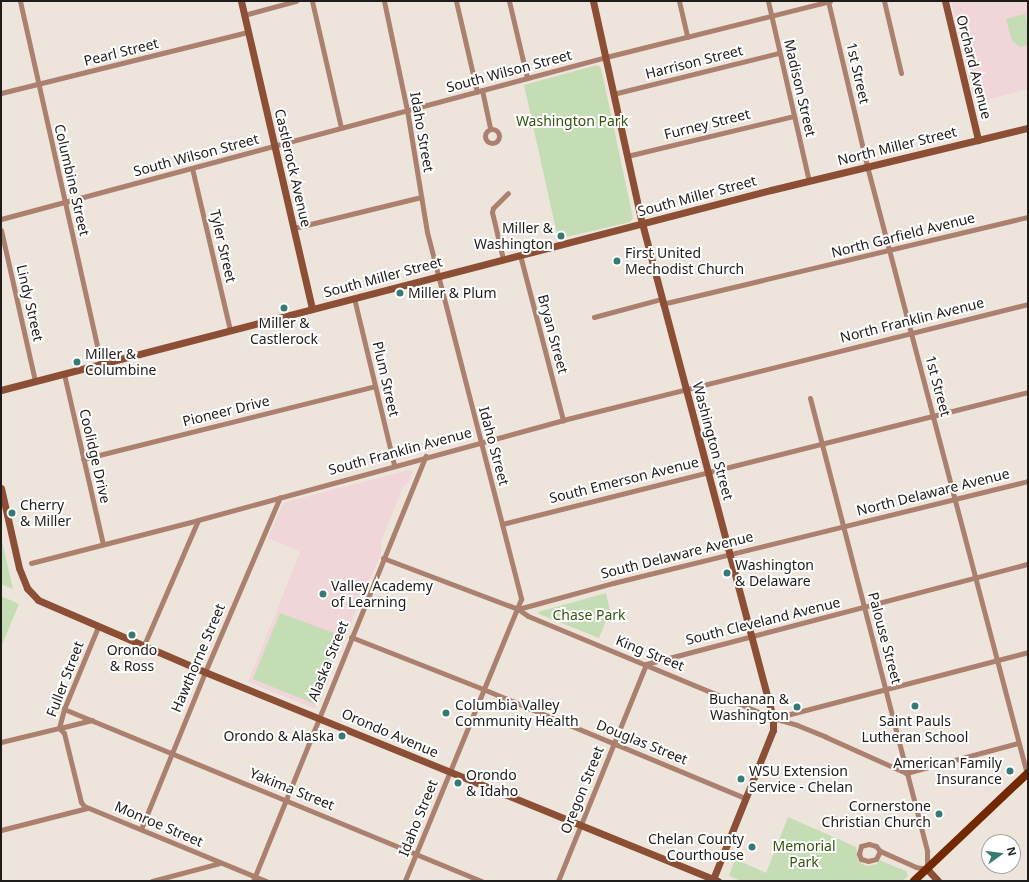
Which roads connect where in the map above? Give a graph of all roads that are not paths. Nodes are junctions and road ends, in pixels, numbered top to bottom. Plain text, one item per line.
1 (20, 1) edge
2 (241, 1) edge
3 (296, 1) edge
4 (312, 1) edge
5 (384, 1) edge
6 (456, 1) edge
7 (509, 1) edge
8 (593, 1) edge
9 (679, 1) edge
10 (768, 1) edge
11 (829, 1) edge
12 (884, 1) edge
13 (945, 1) edge
14 (244, 15) junction
15 (771, 16) junction
16 (247, 32) junction
17 (687, 37) junction
18 (779, 53) junction
19 (606, 57) junction
20 (901, 73) dead end
21 (527, 78) junction
22 (38, 85) junction
23 (479, 91) junction
24 (1, 93) edge
25 (614, 94) junction
26 (407, 110) junction
27 (793, 116) junction
28 (341, 128) junction
29 (1028, 128) edge
30 (490, 129) dead end
31 (978, 140) junction
32 (274, 146) junction
33 (627, 156) junction
34 (867, 166) junction
35 (192, 168) junction
36 (809, 180) junction
37 (771, 190) joint
38 (508, 193) dead end
39 (421, 197) junction
40 (64, 202) junction
41 (1028, 217) edge
42 (1, 219) edge
43 (642, 223) junction
44 (294, 228) junction
45 (1, 230) edge
46 (889, 251) junction
47 (520, 255) junction
48 (503, 259) junction
49 (438, 276) junction
50 (354, 298) junction
51 (662, 302) junction
52 (1028, 304) edge
53 (312, 309) junction
54 (594, 317) dead end
55 (230, 330) junction
56 (910, 333) junction
57 (801, 360) joint
58 (101, 364) junction
59 (64, 374) junction
60 (35, 381) junction
61 (375, 386) junction
62 (685, 389) junction
63 (1, 390) edge
64 (1028, 392) edge
65 (810, 398) dead end
66 (932, 416) junction
67 (563, 420) junction
68 (480, 442) junction
69 (821, 443) junction
70 (426, 456) junction
71 (83, 459) junction
72 (394, 465) junction
73 (707, 472) junction
74 (1028, 481) edge
75 (1, 488) edge
76 (280, 497) junction
77 (954, 499) junction
78 (198, 520) junction
79 (502, 524) junction
80 (843, 526) junction
81 (103, 544) junction
82 (730, 555) junction
83 (383, 558) junction
84 (30, 563) dead end
85 (1028, 564) edge
86 (975, 578) junction
87 (863, 608) junction
88 (518, 609) junction
89 (98, 627) junction
90 (752, 636) junction
91 (351, 637) junction
92 (144, 645) junction
93 (1028, 652) edge
94 (996, 661) junction
95 (646, 664) junction
96 (205, 672) junction
97 (483, 689) junction
98 (885, 690) junction
99 (64, 709) junction
100 (318, 718) junction
101 (773, 718) junction
102 (93, 720) junction
103 (59, 728) junction
104 (1, 742) edge
105 (1018, 743) junction
106 (614, 744) junction
107 (172, 753) junction
108 (449, 772) junction
109 (906, 773) junction
110 (1028, 775) edge
111 (746, 798) junction
112 (285, 799) junction
113 (88, 808) junction
114 (582, 825) junction
115 (141, 829) junction
116 (1, 830) edge
117 (880, 851) dead end
118 (416, 854) junction
119 (220, 863) junction
120 (927, 869) junction
121 (253, 879) edge
122 (715, 880) edge
123 (152, 881) edge
124 (266, 881) edge
125 (405, 881) edge
126 (482, 881) edge
127 (558, 881) edge
128 (914, 881) edge
129 (938, 881) edge

1 - 22 street, Columbine Street
2 - 14 main road
3 - 14 street
4 - 28 street
5 - 26 street, Idaho Street
6 - 23 street
7 - 21 street
8 - 19 main road, Washington Street
9 - 17 street
10 - 15 street, Madison Street
11 - 15 street, South Wilson Street
11 - 34 street, 1st Street
12 - 20 street
13 - 31 main road, Orchard Avenue
14 - 16 main road, Castlerock Avenue
15 - 17 street, South Wilson Street
15 - 18 street, Madison Street
16 - 22 street, Pearl Street
16 - 32 main road, Castlerock Avenue
17 - 19 street, South Wilson Street
18 - 25 street, Harrison Street
18 - 27 street, Madison Street
19 - 21 street, South Wilson Street
19 - 25 main road, Washington Street
21 - 23 street, South Wilson Street
22 - 24 street, Pearl Street
22 - 40 street, Columbine Street
23 - 26 street, South Wilson Street
23 - 30 street
25 - 33 main road, Washington Street
26 - 28 street, South Wilson Street
26 - 39 street, Idaho Street
27 - 33 street, Furney Street
27 - 36 street, Madison Street
28 - 32 street, South Wilson Street
29 - 31 main road, North Miller Street
31 - 34 main road, North Miller Street
32 - 35 street, South Wilson Street
32 - 44 main road, Castlerock Avenue
33 - 43 main road, Washington Street
34 - 36 main road, North Miller Street
34 - 46 street, 1st Street
35 - 40 street, South Wilson Street
35 - 55 street, Tyler Street
36 - 37 main road, North Miller Street
37 - 43 main road, South Miller Street
38 - 48 street
39 - 44 street
39 - 49 street, Idaho Street
40 - 42 street, South Wilson Street
40 - 58 street, Columbine Street
41 - 46 street, North Garfield Avenue
43 - 47 main road, South Miller Street
43 - 51 main road, Washington Street
44 - 53 main road, Castlerock Avenue
45 - 60 street, Lindy Street
46 - 51 street, North Garfield Avenue
46 - 56 street, 1st Street
47 - 48 main road, South Miller Street
47 - 67 street, Bryan Street
48 - 49 main road, South Miller Street
49 - 50 main road, South Miller Street
49 - 68 street, Idaho Street
50 - 53 main road, South Miller Street
50 - 61 street, Plum Street
51 - 54 street, North Garfield Avenue
51 - 62 main road, Washington Street
52 - 56 street, North Franklin Avenue
53 - 55 main road, South Miller Street
55 - 58 main road, South Miller Street
56 - 57 street, North Franklin Avenue
56 - 66 street, 1st Street
57 - 62 street, South Franklin Avenue
58 - 59 main road, South Miller Street
59 - 60 main road, South Miller Street
59 - 71 street, Coolidge Drive
60 - 63 main road, South Miller Street
61 - 71 street, Pioneer Drive
61 - 72 street, Plum Street
62 - 67 street, South Franklin Avenue
62 - 73 main road, Washington Street
64 - 66 street, South Emerson Avenue
65 - 69 street, Palouse Street
66 - 69 street, South Emerson Avenue
66 - 77 street, 1st Street
67 - 68 street, South Franklin Avenue
68 - 70 street, South Franklin Avenue
68 - 79 street, Idaho Street
69 - 73 street, South Emerson Avenue
69 - 80 street, Palouse Street
70 - 72 street, South Franklin Avenue
70 - 83 street, Alaska Street
71 - 81 street, Coolidge Drive
72 - 76 street, South Franklin Avenue
73 - 79 street, South Emerson Avenue
73 - 82 main road, Washington Street
74 - 77 street, North Delaware Avenue
75 - 89 main road, Orondo Avenue
76 - 78 street, South Franklin Avenue
76 - 96 street, Hawthorne Street
77 - 80 street, North Delaware Avenue
77 - 86 street, 1st Street
78 - 81 street, South Franklin Avenue
78 - 92 street
79 - 88 street, Idaho Street
80 - 82 street, South Delaware Avenue
80 - 87 street, Palouse Street
81 - 84 street, South Franklin Avenue
82 - 88 street, South Delaware Avenue
82 - 90 main road, Washington Street
83 - 88 street, King Street
83 - 91 street, Alaska Street
85 - 86 street, South Cleveland Avenue
86 - 87 street, South Cleveland Avenue
86 - 94 street, 1st Street
87 - 90 street, South Cleveland Avenue
87 - 98 street, Palouse Street
88 - 95 street, King Street
88 - 97 street, Idaho Street
89 - 92 main road, Orondo Avenue
89 - 99 street, Fuller Street
90 - 95 street, South Cleveland Avenue
90 - 101 main road, Washington Street
91 - 97 street, Douglas Street
91 - 100 street, Alaska Street
92 - 96 main road, Orondo Avenue
93 - 94 street
94 - 98 street
94 - 105 street, 1st Street
95 - 101 street, King Street
95 - 106 street, Oregon Street
96 - 100 main road, Orondo Avenue
96 - 107 street, Hawthorne Street
97 - 106 street, Douglas Street
97 - 108 street, Idaho Street
98 - 101 street
98 - 109 street, Palouse Street
99 - 102 street, Yakima Street
99 - 103 street, Fuller Street
100 - 108 main road, Orondo Avenue
100 - 112 street, Alaska Street
101 - 109 street, King Street
101 - 111 main road, Washington Street
102 - 103 street
102 - 107 street, Yakima Street
103 - 104 street, Fuller Street
103 - 113 street
105 - 109 street
105 - 110 street, 1st Street
106 - 111 street, Douglas Street
106 - 114 street, Oregon Street
107 - 112 street, Yakima Street
107 - 115 street, Hawthorne Street
108 - 114 main road, Orondo Avenue
108 - 118 street, Idaho Street
109 - 120 street, Palouse Street
110 - 120 main road
111 - 122 main road, Washington Street
112 - 118 street, Yakima Street
112 - 121 street, Alaska Street
113 - 115 street, Monroe Street
113 - 116 street
114 - 122 main road, Orondo Avenue
114 - 127 street, Oregon Street
115 - 119 street, Monroe Street
117 - 120 street
118 - 125 street, Idaho Street
118 - 126 street, Yakima Street
119 - 121 street, Monroe Street
119 - 123 street
120 - 128 main road
120 - 129 main road
121 - 124 street, Monroe Street

